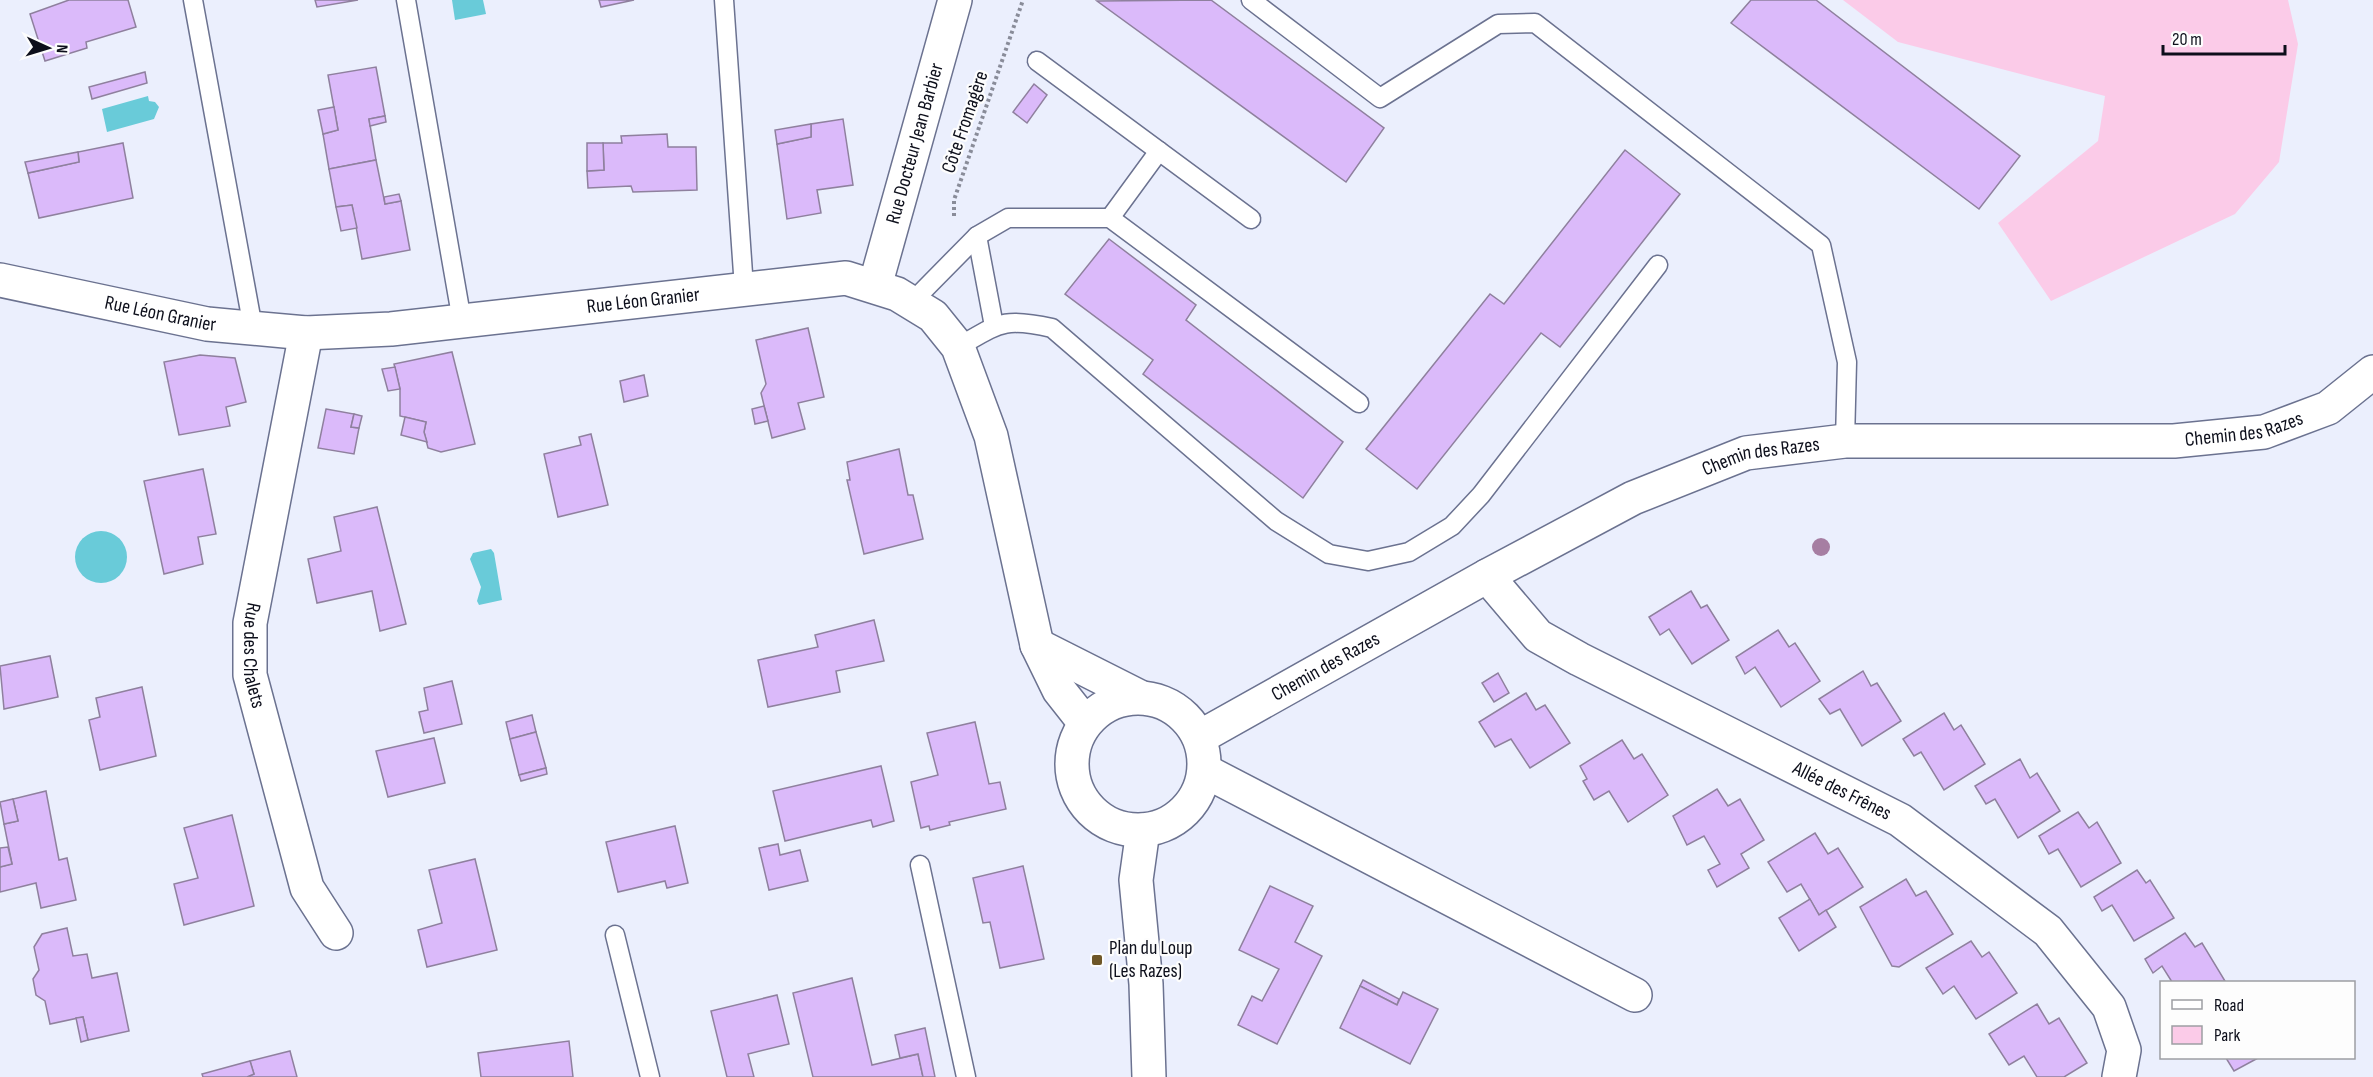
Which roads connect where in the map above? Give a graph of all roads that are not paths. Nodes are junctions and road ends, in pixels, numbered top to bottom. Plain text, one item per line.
1 (193, 0) edge
2 (405, 0) edge
3 (724, 0) edge
4 (955, 0) edge
5 (1251, 0) edge
6 (1037, 61) dead end
7 (1159, 151) junction
8 (1110, 218) junction
9 (1251, 219) dead end
10 (977, 236) junction
11 (1659, 265) dead end
12 (0, 280) edge
13 (875, 286) junction
14 (744, 288) junction
15 (911, 303) junction
16 (462, 321) junction
17 (994, 326) junction
18 (253, 328) junction
19 (306, 333) junction
20 (958, 347) junction
21 (2373, 372) edge
22 (1359, 403) dead end
23 (1845, 441) junction
24 (1487, 576) junction
25 (1037, 645) junction
26 (1138, 696) junction
27 (1085, 723) junction
28 (1200, 737) junction
29 (1205, 771) junction
30 (1143, 830) junction
31 (920, 865) dead end
32 (336, 933) dead end
33 (615, 935) dead end
34 (1635, 995) dead end
35 (650, 1077) edge
36 (966, 1077) edge
37 (1149, 1077) edge
38 (2119, 1077) edge

1 - 18 lane
2 - 16 lane
3 - 14 lane
4 - 13 street, Rue Docteur Jean Barbier
5 - 23 lane
6 - 7 lane
7 - 8 lane
7 - 9 lane
8 - 10 lane
8 - 22 lane
10 - 15 lane
10 - 17 lane
11 - 17 lane
12 - 18 street, Rue Léon Granier
13 - 14 street, Rue Léon Granier
13 - 15 street, Rue Léon Granier
14 - 16 street, Rue Léon Granier
15 - 20 street, Rue Léon Granier
16 - 19 street, Rue Léon Granier
17 - 20 lane
18 - 19 street, Rue Léon Granier
19 - 32 street, Rue des Chalets
20 - 25 street, Rue Léon Granier
21 - 23 street, Chemin des Razes
23 - 24 street, Chemin des Razes
24 - 28 street, Chemin des Razes
24 - 38 street, Allée des Frênes
25 - 26 street
25 - 27 street, Rue Léon Granier
26 - 27 street
26 - 28 street
27 - 30 street
28 - 29 street
29 - 30 street
29 - 34 street
30 - 37 street
31 - 36 lane
33 - 35 lane

